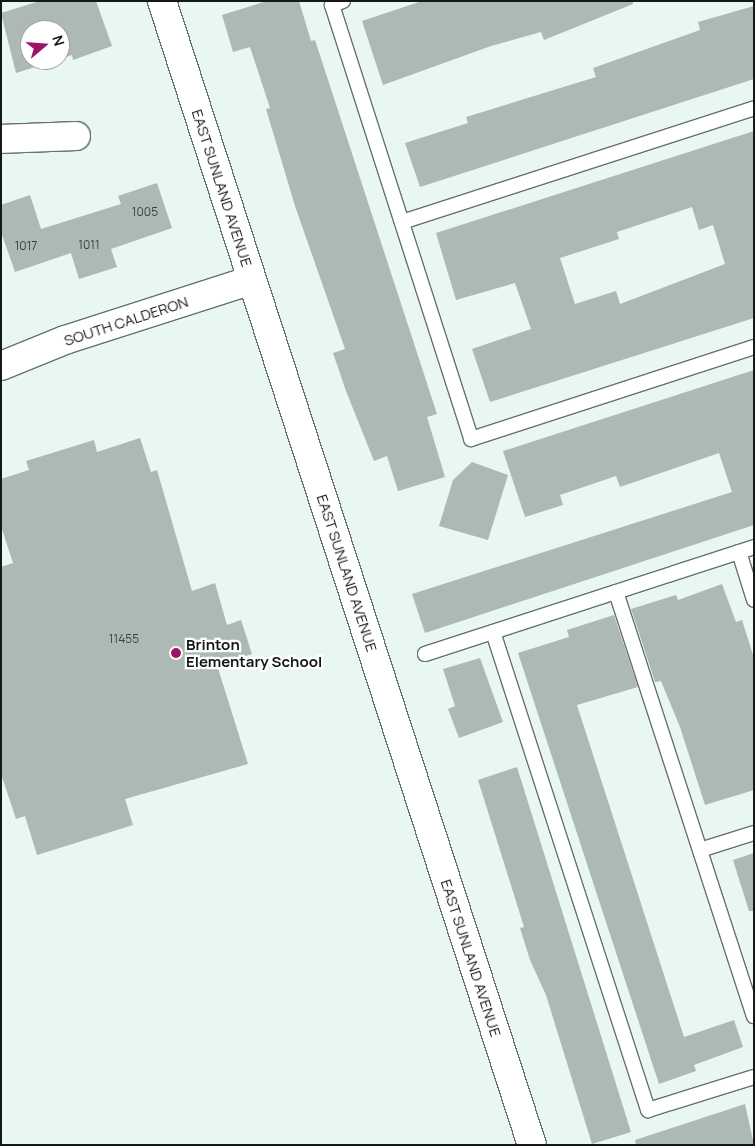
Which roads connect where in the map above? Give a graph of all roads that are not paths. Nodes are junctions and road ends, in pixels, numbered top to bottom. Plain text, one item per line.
1 (162, 1) edge
2 (343, 1) edge
3 (754, 108) edge
4 (76, 136) dead end
5 (1, 139) edge
6 (402, 222) junction
7 (252, 280) junction
8 (754, 347) edge
9 (1, 366) edge
10 (754, 547) edge
11 (739, 552) junction
12 (616, 592) junction
13 (754, 600) edge
14 (493, 632) junction
15 (425, 654) dead end
16 (754, 833) edge
17 (700, 850) junction
18 (754, 1016) edge
19 (754, 1077) edge
20 (532, 1145) edge

1 - 7 street, EAST SUNLAND AVENUE
2 - 6 lane
3 - 6 lane
4 - 5 street
6 - 8 lane
7 - 9 street, SOUTH CALDERON
7 - 20 street, EAST SUNLAND AVENUE
10 - 11 lane
11 - 12 lane
11 - 13 lane
12 - 14 lane
12 - 17 lane
14 - 15 lane
14 - 19 lane
16 - 17 lane
17 - 18 lane

